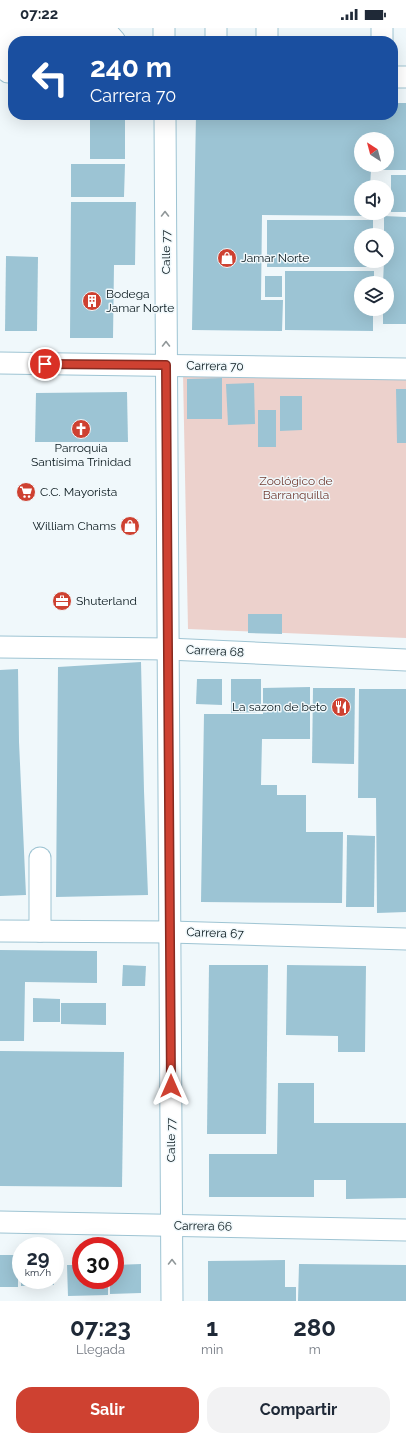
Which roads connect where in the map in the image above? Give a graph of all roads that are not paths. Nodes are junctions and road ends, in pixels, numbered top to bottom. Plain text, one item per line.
1 (4, 32) edge
2 (111, 36) edge
3 (7, 72) edge
4 (165, 120) edge
5 (0, 363) edge
6 (166, 365) junction
7 (406, 369) edge
8 (0, 647) edge
9 (168, 649) junction
10 (406, 660) edge
11 (40, 858) dead end
12 (0, 931) edge
13 (40, 931) junction
14 (170, 932) junction
15 (406, 939) edge
16 (0, 1222) edge
17 (172, 1225) junction
18 (406, 1230) edge
19 (172, 1301) edge

1 - 2 street
1 - 3 street
6 -> 4 street, Calle 77
5 - 6 street, Carrera 70
6 - 7 street, Carrera 70
6 - 9 street, Calle 77
8 - 9 street, Carrera 68
9 - 10 street, Carrera 68
9 - 14 street, Calle 77
11 - 13 street
12 - 13 street, Carrera 67
13 - 14 street, Carrera 67
14 - 15 street, Carrera 67
14 - 17 street, Calle 77
16 - 17 street, Carrera 66
17 - 18 street, Carrera 66
19 -> 17 street, Calle 77

